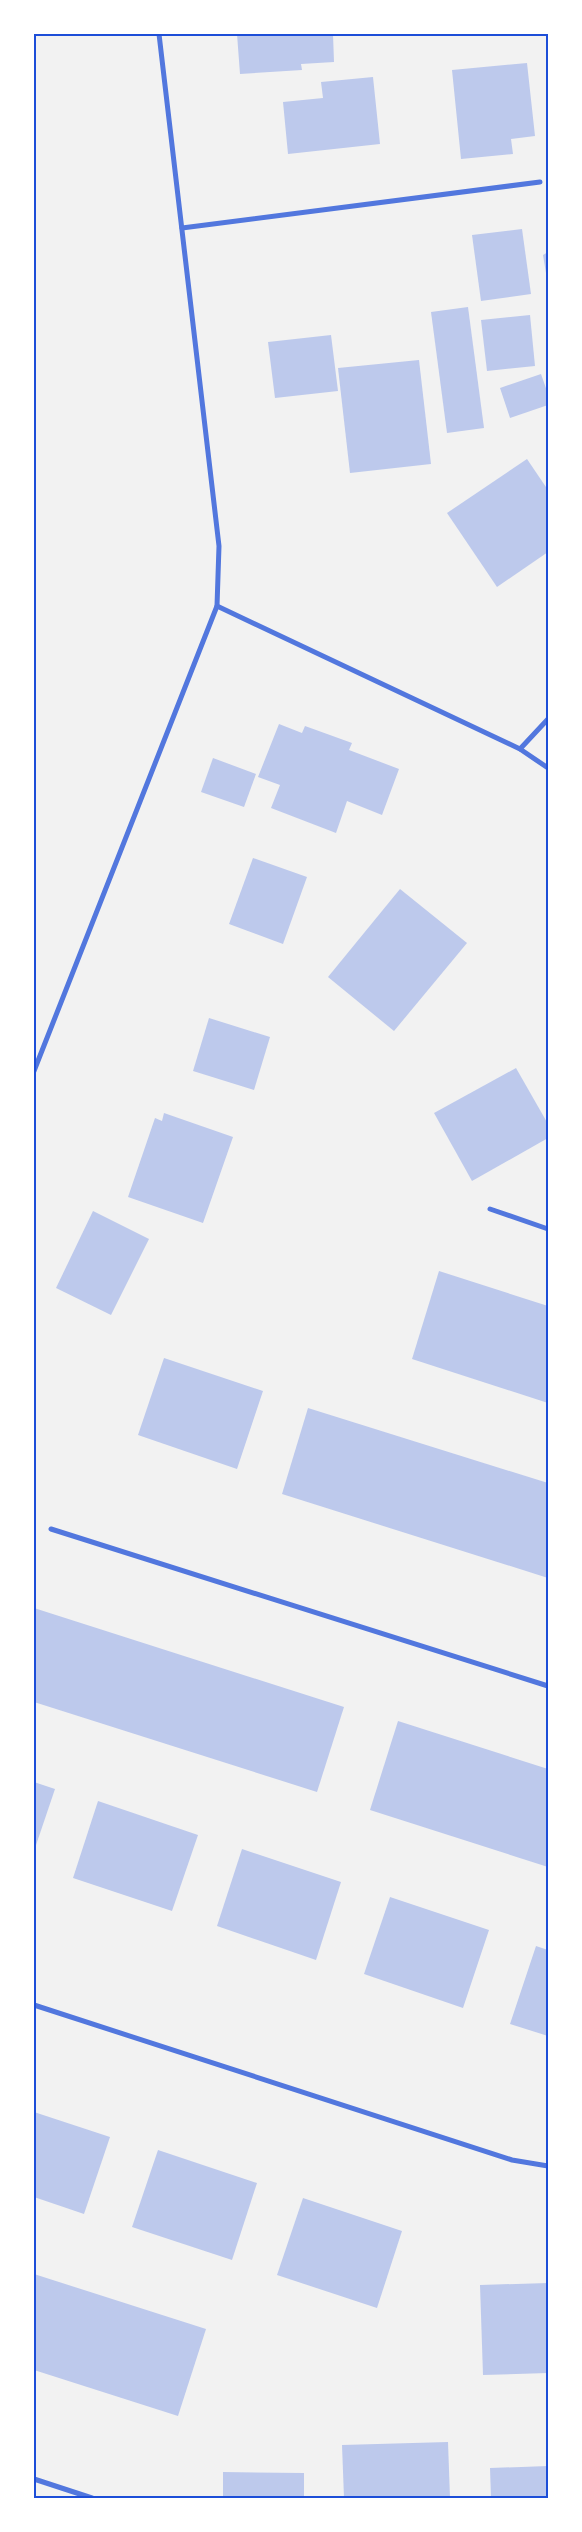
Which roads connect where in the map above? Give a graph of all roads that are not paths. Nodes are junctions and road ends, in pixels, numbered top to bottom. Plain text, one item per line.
1 (159, 34) edge
2 (540, 182) dead end
3 (182, 228) junction
4 (217, 606) junction
5 (548, 719) edge
6 (520, 748) junction
7 (548, 768) edge
8 (34, 1071) edge
9 (490, 1209) dead end
10 (548, 1229) edge
11 (51, 1529) dead end
12 (548, 1686) edge
13 (34, 2005) edge
14 (548, 2166) edge
15 (34, 2479) edge
16 (92, 2498) edge

1 - 3 street
2 - 3 street
3 - 4 street
4 - 6 street
4 - 8 street
5 - 6 street
6 - 7 street
9 - 10 street
11 - 12 street
13 - 14 street
15 - 16 street

